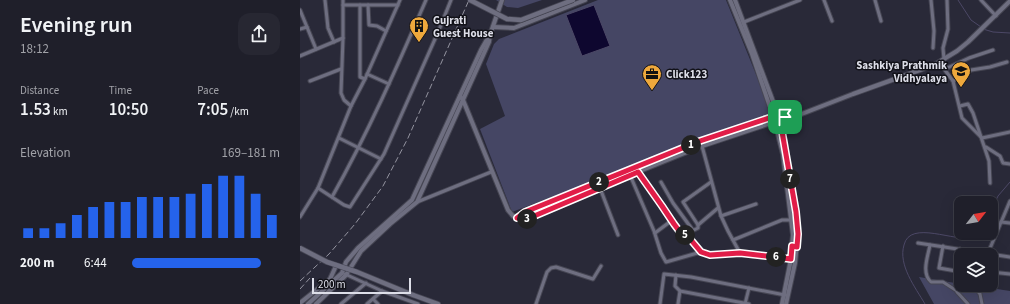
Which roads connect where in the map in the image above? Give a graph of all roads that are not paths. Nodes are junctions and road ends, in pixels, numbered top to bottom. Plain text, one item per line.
1 (325, 0) edge
2 (343, 0) edge
3 (400, 0) edge
4 (426, 0) edge
5 (451, 0) edge
6 (470, 0) edge
7 (502, 0) edge
8 (573, 0) edge
9 (585, 0) edge
10 (730, 0) edge
11 (735, 0) edge
12 (800, 0) edge
13 (824, 0) edge
14 (875, 0) edge
15 (931, 0) edge
16 (947, 0) edge
17 (981, 0) edge
18 (1010, 2) edge
19 (360, 4) junction
20 (343, 5) junction
21 (368, 5) junction
22 (398, 5) junction
23 (300, 10) edge
24 (996, 16) junction
25 (832, 21) dead end
26 (880, 21) dead end
27 (744, 22) junction
28 (307, 26) junction
29 (493, 27) junction
30 (300, 29) edge
31 (386, 31) junction
32 (343, 38) junction
33 (334, 42) junction
34 (933, 48) dead end
35 (316, 49) junction
36 (993, 50) dead end
37 (300, 56) edge
38 (944, 59) junction
39 (939, 62) junction
40 (1007, 62) dead end
41 (341, 69) junction
42 (945, 69) junction
43 (367, 74) junction
44 (365, 79) junction
45 (953, 81) junction
46 (310, 82) dead end
47 (389, 84) junction
48 (462, 98) junction
49 (351, 106) junction
50 (960, 106) junction
51 (778, 115) junction
52 (773, 116) junction
53 (785, 117) junction
54 (780, 120) junction
55 (774, 122) junction
56 (1010, 132) edge
57 (339, 138) junction
58 (982, 138) junction
59 (702, 146) junction
60 (985, 147) junction
61 (359, 148) junction
62 (381, 159) junction
63 (1010, 164) edge
64 (491, 172) junction
65 (638, 172) junction
66 (630, 175) junction
67 (661, 182) dead end
68 (711, 182) junction
69 (990, 183) dead end
70 (318, 188) junction
71 (600, 188) junction
72 (332, 197) junction
73 (415, 201) junction
74 (1010, 201) edge
75 (756, 204) dead end
76 (718, 208) junction
77 (1009, 208) edge
78 (721, 216) junction
79 (300, 218) edge
80 (517, 218) junction
81 (792, 220) junction
82 (672, 221) junction
83 (1001, 222) junction
84 (1010, 223) edge
85 (698, 225) junction
86 (655, 233) junction
87 (618, 235) dead end
88 (733, 240) junction
89 (918, 243) dead end
90 (930, 245) junction
91 (942, 246) junction
92 (794, 247) junction
93 (300, 248) edge
94 (954, 248) edge
95 (990, 248) edge
96 (701, 252) junction
97 (740, 253) junction
98 (998, 254) edge
99 (1010, 256) edge
100 (791, 259) junction
101 (336, 266) junction
102 (601, 266) dead end
103 (954, 271) edge
104 (342, 273) junction
105 (998, 273) edge
106 (1010, 274) edge
107 (346, 275) junction
108 (676, 275) junction
109 (366, 283) junction
110 (749, 288) junction
111 (954, 289) edge
112 (382, 291) junction
113 (680, 291) junction
114 (958, 292) edge
115 (978, 292) edge
116 (785, 295) junction
117 (373, 299) junction
118 (300, 303) edge
119 (308, 304) edge
120 (316, 304) edge
121 (341, 304) edge
122 (368, 304) edge
123 (378, 304) edge
124 (418, 304) edge
125 (438, 304) edge
126 (536, 304) edge
127 (660, 304) edge
128 (678, 304) edge
129 (745, 304) edge
130 (749, 304) edge
131 (782, 304) edge
132 (786, 304) edge
133 (968, 304) edge
134 (982, 304) edge

1 - 33 street
2 - 20 street
3 - 22 street
4 - 47 street
5 - 62 street
6 - 8 main road, bridge
7 - 29 street
9 - 29 street
10 - 52 street
11 - 27 street
12 - 27 street
13 - 25 street
14 - 26 street
15 - 34 street
16 - 38 street
17 - 24 street
18 - 24 street
19 - 20 street
19 - 21 street
19 - 44 street
20 - 32 street
21 - 22 street
21 - 31 street
22 - 31 street
23 - 28 street
24 - 38 street
27 - 51 street
28 - 30 street
28 - 35 street
29 - 48 street
31 - 43 street
32 - 33 street
32 - 41 street
33 - 35 street
35 - 37 street
36 - 42 street
38 - 39 street
39 - 42 street
39 - 53 street
40 - 45 street
41 - 46 street
41 - 49 street
42 - 45 street
43 - 44 street
43 - 47 street
44 - 49 street
45 - 50 street
47 - 61 street
48 - 64 street
48 - 73 street
49 - 57 street
50 - 58 street
50 - 58 street
51 - 52 street
51 - 53 street
51 - 54 street
52 - 55 street
52 - 80 street
53 - 54 street
54 - 55 street
54 - 92 street
55 - 59 street
55 - 81 street
56 - 58 street
57 - 61 street
57 - 70 street
58 - 60 street
59 - 65 street
59 - 68 street
60 - 63 street
60 - 69 street
61 - 62 street
61 - 72 street
62 - 72 street
64 - 73 street
64 - 80 street
65 - 66 street
65 - 82 street
66 - 71 street
66 - 86 street
67 - 85 street
68 - 76 street
68 - 85 street
70 - 72 street
70 - 79 street
71 - 80 street
71 - 87 street
73 - 104 street
73 - 107 street
74 - 77 street
75 - 78 street
76 - 78 street
76 - 85 street
77 - 83 street
78 - 88 street
81 - 88 street
81 - 92 street
82 - 86 street
82 - 96 street
83 - 84 street
83 - 95 street
86 - 96 street
88 - 97 street
89 - 90 street
90 - 91 street
90 - 111 street
91 - 94 street
91 - 103 street
92 - 100 street
92 - 132 street
93 - 101 main road, bridge
96 - 97 street
97 - 100 street
98 - 99 street
100 - 116 street
101 - 118 street
101 - 125 main road, bridge
102 - 126 street
104 - 107 street
104 - 119 street
105 - 106 street
107 - 109 street
107 - 120 street
108 - 110 street
108 - 113 street
108 - 127 street
109 - 112 street
109 - 121 street
110 - 116 street
110 - 129 street
112 - 117 street
112 - 124 street
113 - 128 street
113 - 129 street
114 - 133 street
115 - 134 street
116 - 131 street
117 - 122 street
117 - 123 street
129 - 130 street

